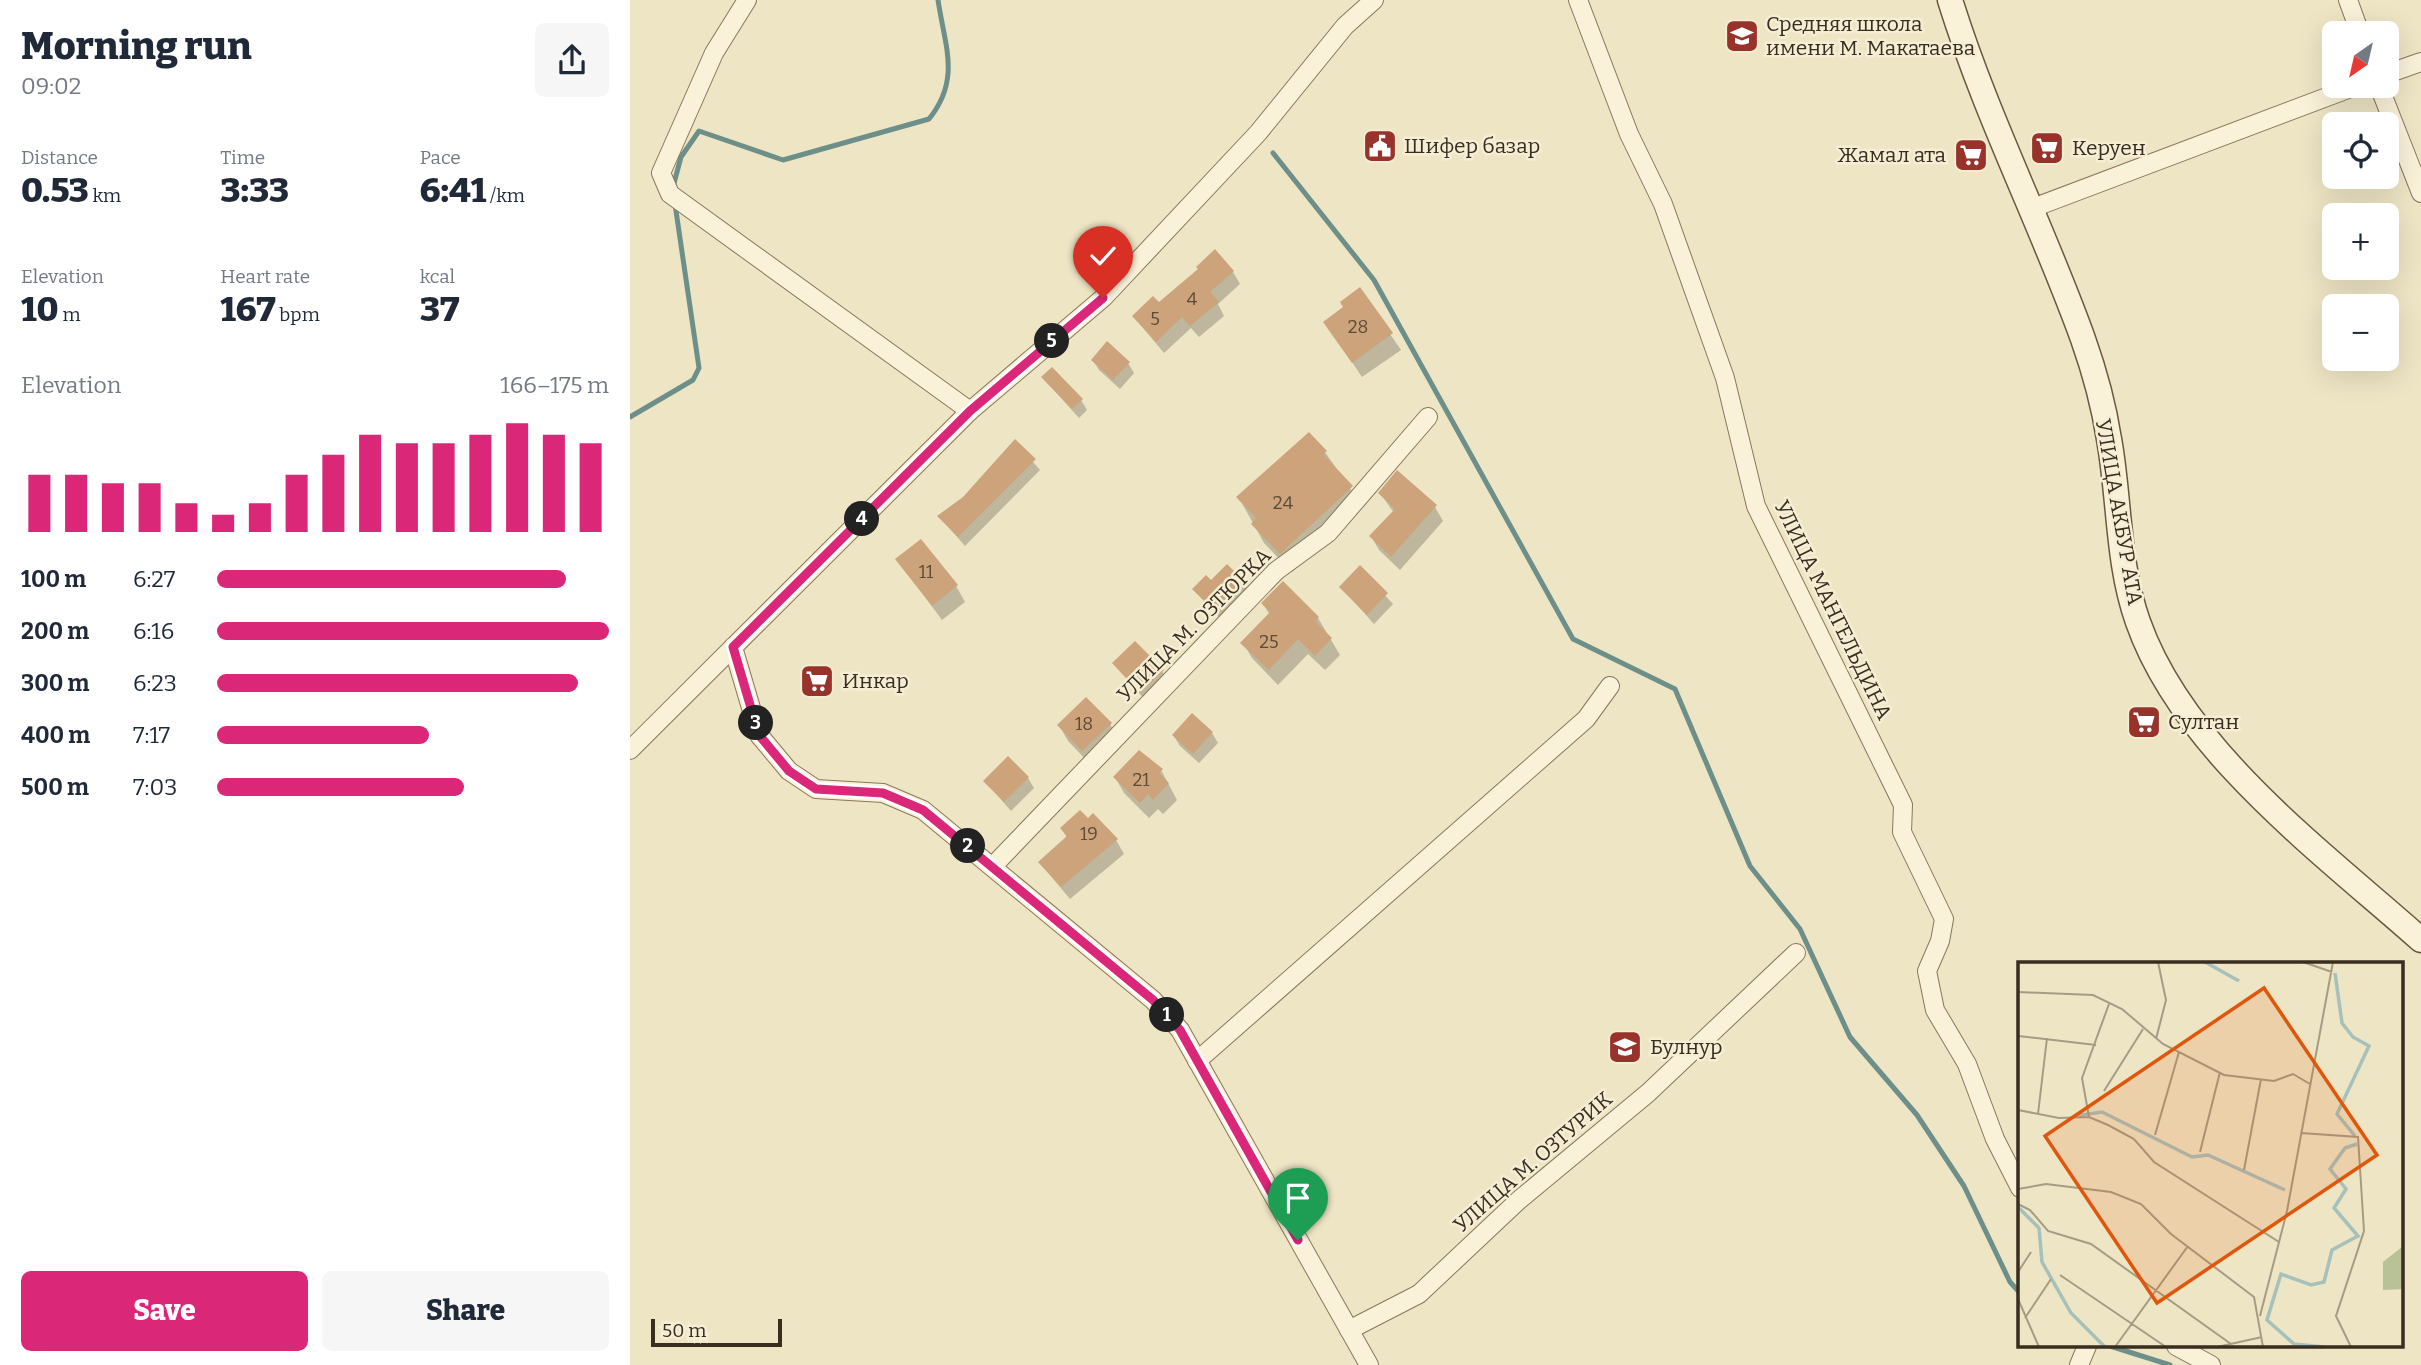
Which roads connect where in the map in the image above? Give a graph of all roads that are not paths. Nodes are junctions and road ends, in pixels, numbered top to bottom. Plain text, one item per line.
1 (747, 0) edge
2 (1374, 0) edge
3 (1578, 0) edge
4 (1950, 0) edge
5 (2348, 0) edge
6 (2356, 21) edge
7 (2421, 62) edge
8 (2399, 70) edge
9 (2324, 98) edge
10 (2384, 98) edge
11 (2421, 194) edge
12 (2030, 209) junction
13 (970, 411) junction
14 (1428, 417) dead end
15 (733, 647) junction
16 (1610, 686) dead end
17 (630, 750) edge
18 (993, 866) junction
19 (2421, 940) edge
20 (1796, 953) dead end
21 (1197, 1061) junction
22 (2018, 1184) edge
23 (1349, 1330) junction
24 (2086, 1348) edge
25 (2180, 1348) edge
26 (1369, 1365) edge
27 (2079, 1365) edge
28 (2211, 1365) edge

1 - 13 street
2 - 13 street
3 - 22 street, УЛИЦА МАНГЕЛЬДИНА
4 - 12 main road, УЛИЦА АКБУР АТА
5 - 6 street
7 - 8 street
9 - 12 street
10 - 11 street
12 - 19 main road, УЛИЦА АКБУР АТА
13 - 15 street
14 - 18 street, УЛИЦА М. ОЗТЮРКА
15 - 17 street
15 - 18 street
16 - 21 street
18 - 21 street
20 - 23 street, УЛИЦА М. ОЗТУРИК
21 - 23 street
23 - 26 street
24 - 27 street
25 - 28 street

